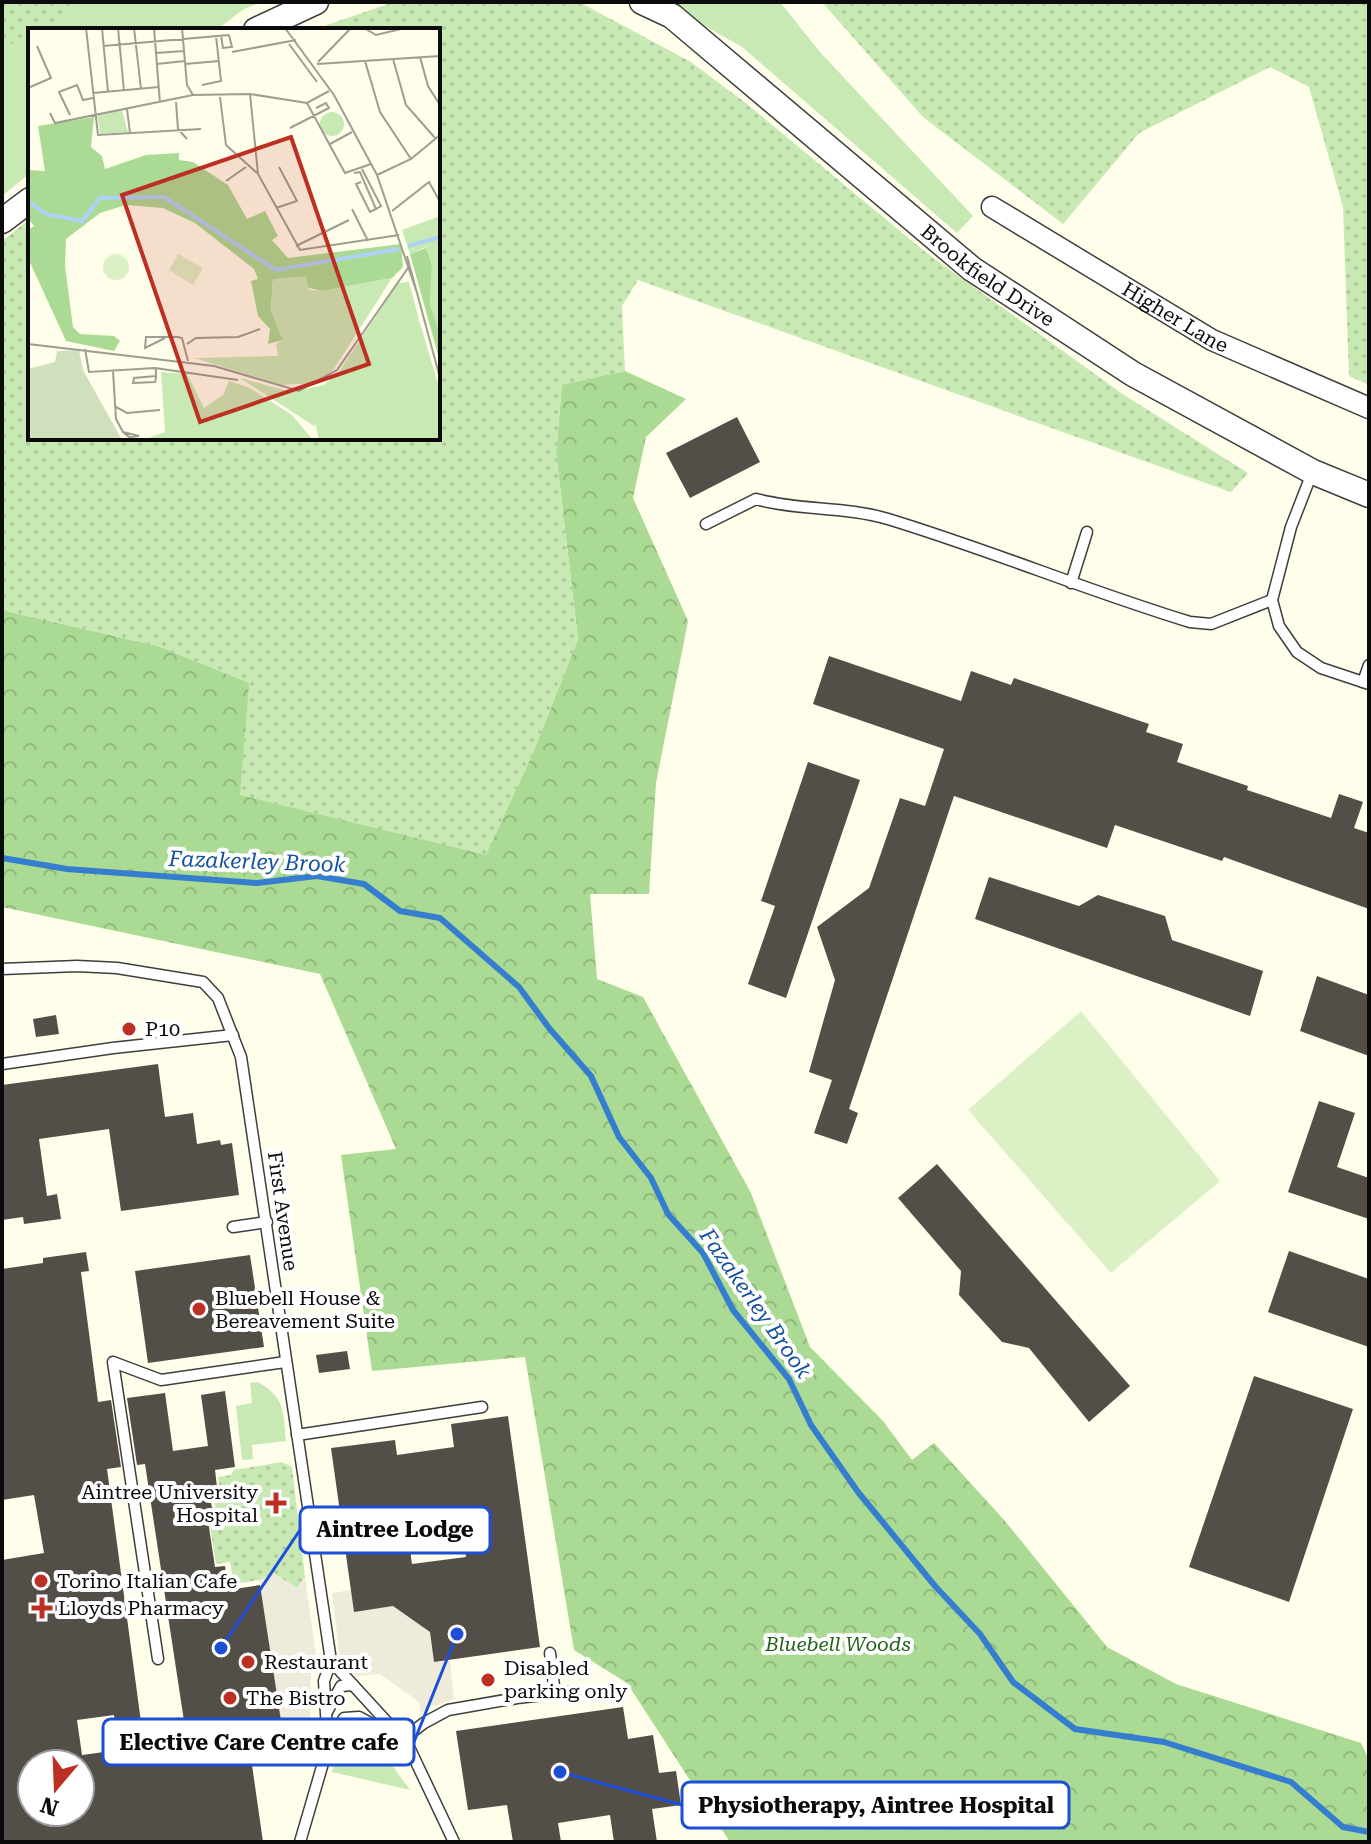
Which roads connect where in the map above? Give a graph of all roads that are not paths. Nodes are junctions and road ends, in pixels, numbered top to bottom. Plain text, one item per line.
1 (316, 2) edge
2 (642, 2) edge
3 (260, 28) edge
4 (28, 202) edge
5 (992, 207) dead end
6 (2, 221) edge
7 (1369, 408) edge
8 (1313, 472) junction
9 (1369, 495) edge
10 (706, 524) dead end
11 (1087, 532) dead end
12 (1071, 583) junction
13 (1272, 600) junction
14 (1369, 665) edge
15 (1366, 683) edge
16 (2, 969) edge
17 (233, 1035) junction
18 (2, 1064) edge
19 (267, 1222) junction
20 (233, 1227) dead end
21 (285, 1362) junction
22 (482, 1407) dead end
23 (297, 1435) junction
24 (550, 1653) dead end
25 (158, 1659) dead end
26 (331, 1661) junction
27 (353, 1685) junction
28 (578, 1691) dead end
29 (555, 1694) junction
30 (326, 1714) junction
31 (405, 1742) junction
32 (328, 1746) junction
33 (300, 1842) edge
34 (454, 1842) edge

1 - 3 street
2 - 8 street, Brookfield Drive
4 - 6 street
5 - 7 street, Higher Lane
8 - 9 street, Brookfield Drive
8 - 13 lane
10 - 12 lane
11 - 12 lane
12 - 13 lane
13 - 15 lane
14 - 15 lane
16 - 17 lane, First Avenue
17 - 18 lane
17 - 19 lane, First Avenue
19 - 20 lane
19 - 21 lane, First Avenue
21 - 23 lane, First Avenue
21 - 25 lane
22 - 23 lane
23 - 26 lane, First Avenue
24 - 29 lane
26 - 27 lane
26 - 30 lane, First Avenue
27 - 30 lane
27 - 31 lane
28 - 29 lane
29 - 31 lane
30 - 32 lane, First Avenue
31 - 32 lane
31 - 34 lane
32 - 33 lane, First Avenue

